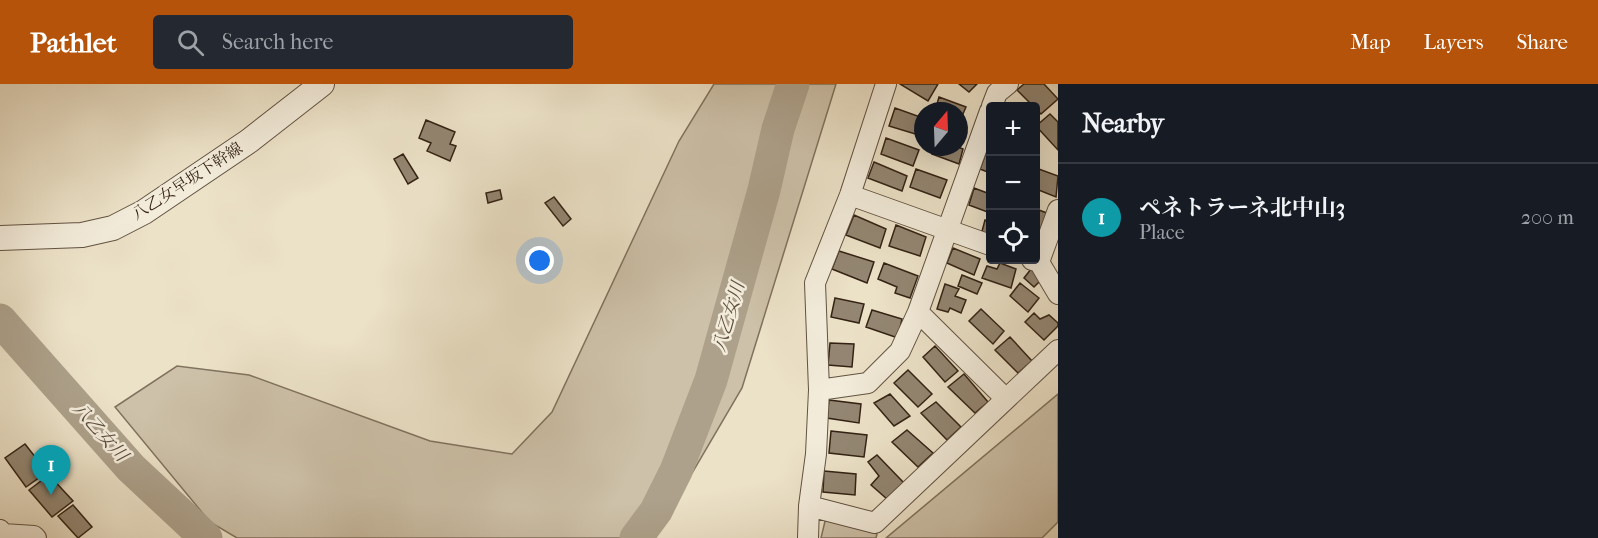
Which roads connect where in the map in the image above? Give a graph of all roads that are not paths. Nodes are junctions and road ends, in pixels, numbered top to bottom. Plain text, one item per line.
1 (322, 84) edge
2 (886, 84) edge
3 (1008, 84) edge
4 (994, 102) edge
5 (986, 122) edge
6 (850, 195) junction
7 (1058, 210) edge
8 (947, 229) junction
9 (0, 238) edge
10 (986, 244) edge
11 (1040, 252) edge
12 (1038, 264) edge
13 (1058, 294) edge
14 (918, 312) junction
15 (1058, 350) edge
16 (819, 390) junction
17 (1006, 399) junction
18 (809, 506) junction
19 (0, 530) edge
20 (36, 538) edge
21 (808, 538) edge

1 - 9 street, 八乙女早坂下幹線
2 - 6 street
3 - 4 street
5 - 8 street
6 - 8 street
6 - 16 street
7 - 11 street
8 - 10 street
8 - 14 street
12 - 13 street
14 - 16 street
14 - 17 street
15 - 17 street
16 - 18 street
17 - 18 street
18 - 21 street
19 - 20 street

